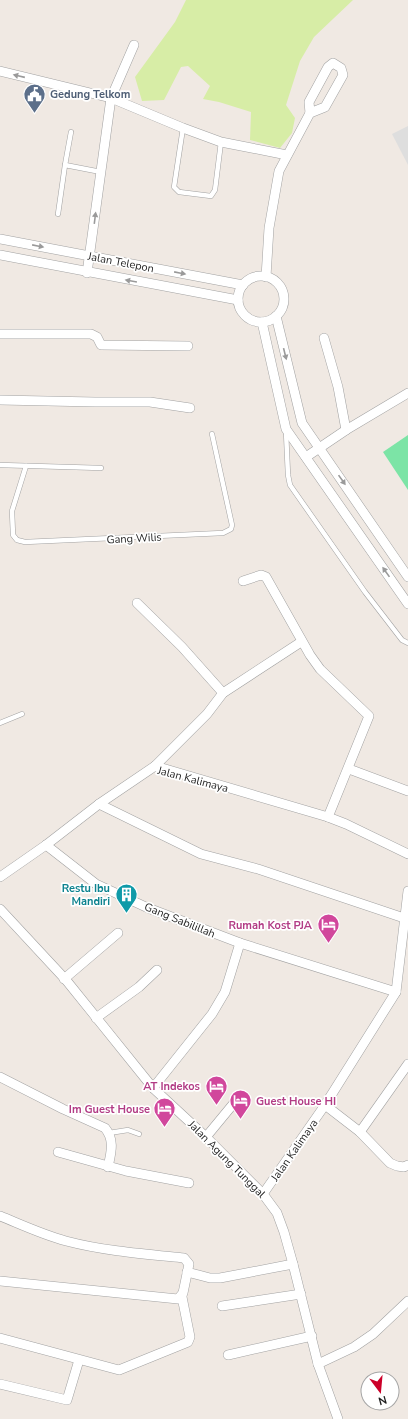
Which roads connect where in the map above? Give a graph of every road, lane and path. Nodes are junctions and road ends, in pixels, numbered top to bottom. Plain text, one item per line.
1 (134, 45) dead end
2 (0, 71) edge
3 (111, 98) junction
4 (310, 113) junction
5 (183, 128) junction
6 (71, 132) dead end
7 (221, 142) junction
8 (287, 155) junction
9 (65, 165) junction
10 (101, 172) junction
11 (58, 214) dead end
12 (0, 239) edge
13 (0, 255) edge
14 (90, 257) junction
15 (87, 273) junction
16 (266, 277) junction
17 (243, 285) junction
18 (238, 300) junction
19 (276, 316) junction
20 (262, 322) junction
21 (0, 334) edge
22 (324, 338) dead end
23 (188, 346) dead end
24 (408, 392) edge
25 (0, 400) edge
26 (190, 408) dead end
27 (302, 423) junction
28 (286, 428) junction
29 (346, 430) junction
30 (212, 434) dead end
31 (319, 448) junction
32 (306, 457) junction
33 (0, 465) edge
34 (26, 466) junction
35 (102, 468) dead end
36 (408, 577) edge
37 (243, 581) dead end
38 (137, 603) dead end
39 (408, 604) edge
40 (301, 642) junction
41 (408, 642) edge
42 (223, 693) junction
43 (22, 714) dead end
44 (0, 723) edge
45 (155, 766) junction
46 (349, 769) junction
47 (408, 791) edge
48 (99, 804) junction
49 (328, 817) junction
50 (46, 845) junction
51 (408, 854) edge
52 (0, 877) edge
53 (408, 891) edge
54 (0, 909) edge
55 (405, 922) edge
56 (118, 933) dead end
57 (240, 944) junction
58 (157, 970) dead end
59 (64, 979) junction
60 (396, 992) junction
61 (96, 1018) junction
62 (408, 1064) edge
63 (0, 1077) edge
64 (154, 1088) junction
65 (239, 1097) dead end
66 (325, 1105) junction
67 (360, 1132) junction
68 (109, 1133) junction
69 (139, 1134) dead end
70 (206, 1137) junction
71 (58, 1152) dead end
72 (408, 1165) edge
73 (108, 1167) junction
74 (189, 1183) dead end
75 (263, 1194) junction
76 (0, 1216) edge
77 (293, 1264) junction
78 (187, 1272) junction
79 (0, 1281) edge
80 (301, 1294) junction
81 (182, 1297) junction
82 (408, 1301) edge
83 (222, 1306) dead end
84 (312, 1336) junction
85 (0, 1338) edge
86 (228, 1355) dead end
87 (78, 1360) junction
88 (318, 1364) junction
89 (0, 1384) edge
90 (338, 1419) edge

1 - 3 street
3 -> 2 street
3 - 5 street
3 - 10 street
4 - 4 street
4 - 8 street
5 - 7 street
5 - 7 lane
6 - 9 lane
7 - 8 street
8 - 16 street
9 - 10 lane
9 - 11 lane
14 -> 10 street
12 -> 14 street, Jalan Telepon
13 - 15 street, Jalan Telepon
14 - 15 street
14 -> 17 street, Jalan Telepon
18 -> 15 street, Jalan Telepon
16 - 17 street
16 - 19 street
17 - 18 street
18 - 20 street
19 - 20 street
19 -> 27 street
20 - 28 street
21 - 23 street
22 - 29 street
24 - 29 street
25 - 26 street
27 - 28 street
27 - 31 street
28 - 32 street
28 - 41 lane
29 - 31 street
30 - 34 lane, Gang Wilis
31 - 32 street
31 -> 36 street
39 -> 32 street
33 - 34 lane
34 - 35 lane
37 - 40 street
38 - 42 street
40 - 42 street
40 - 46 street
42 - 45 street
43 - 44 lane
45 - 48 street, Jalan Kalimaya
45 - 49 street, Jalan Kalimaya
46 - 47 street
46 - 49 street
48 - 50 street, Jalan Kalimaya
48 - 55 street
49 - 51 street, Jalan Kalimaya
50 - 52 street, Jalan Kalimaya
50 - 57 street, Gang Sabilillah
53 - 55 street, Jalan Kalimaya
54 - 59 street, Jalan Agung Tunggal
55 - 60 street, Jalan Kalimaya
56 - 59 street
57 - 60 street, Gang Sabilillah
57 - 64 street
58 - 61 street
59 - 61 street, Jalan Agung Tunggal
60 - 66 street, Jalan Kalimaya
61 - 64 street, Jalan Agung Tunggal
62 - 67 street
63 - 68 street
64 - 70 street, Jalan Agung Tunggal
65 - 70 street
66 - 67 street
66 - 75 street, Jalan Kalimaya
67 - 72 street
68 - 69 lane
68 - 73 street
70 - 75 street, Jalan Agung Tunggal
71 - 73 street
73 - 74 street
75 - 77 street, Jalan Agung Tunggal
76 - 78 street
77 - 78 street
77 - 80 street, Jalan Agung Tunggal
78 - 81 street
79 - 81 street
80 - 83 street
80 - 84 street, Jalan Agung Tunggal
81 - 87 street
82 - 88 street
84 - 86 street
84 - 88 street, Jalan Agung Tunggal
85 - 87 street
87 - 89 street
88 - 90 street, Jalan Agung Tunggal

